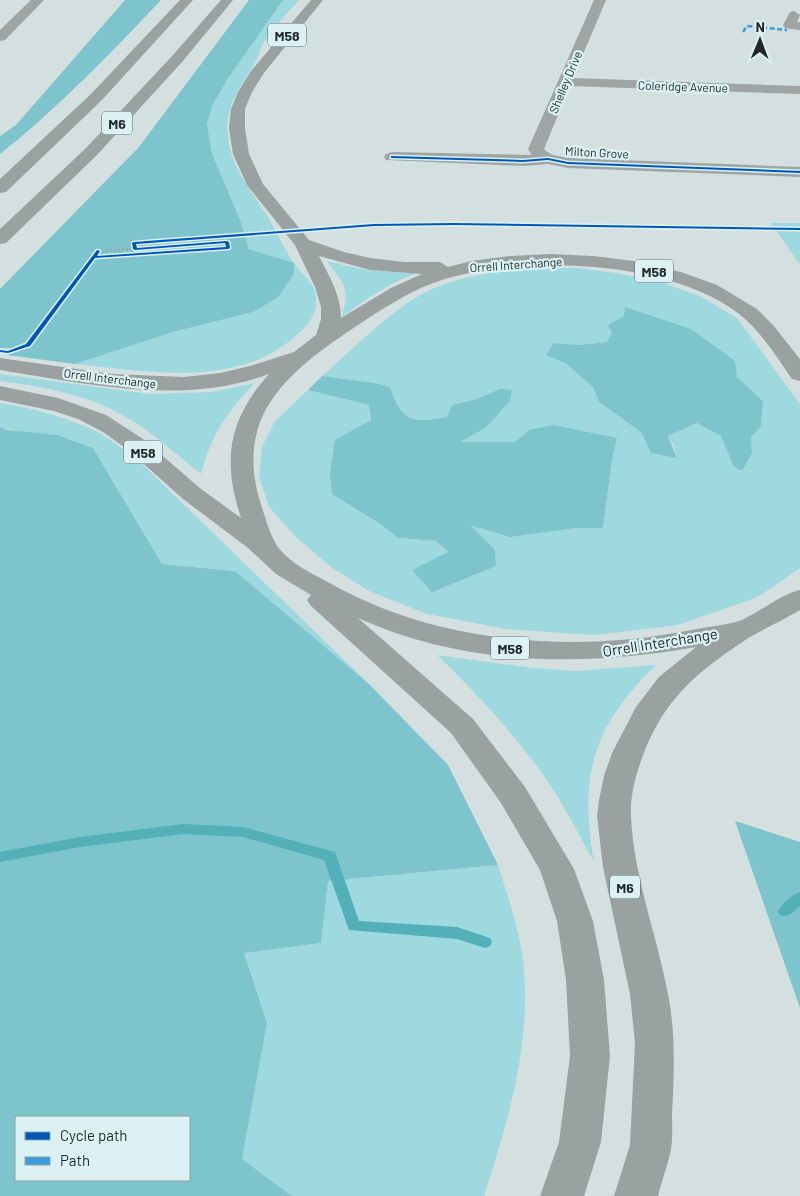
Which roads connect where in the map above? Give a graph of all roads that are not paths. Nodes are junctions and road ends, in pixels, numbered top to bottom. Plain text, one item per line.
1 (38, 0) edge
2 (188, 0) edge
3 (227, 0) edge
4 (316, 0) edge
5 (600, 0) edge
6 (8, 14) dead end
7 (23, 15) junction
8 (794, 22) edge
9 (0, 37) edge
10 (782, 38) dead end
11 (566, 82) junction
12 (800, 90) edge
13 (392, 157) dead end
14 (548, 159) junction
15 (800, 172) edge
16 (0, 188) edge
17 (0, 240) edge
18 (303, 244) junction
19 (470, 266) junction
20 (325, 338) junction
21 (306, 352) junction
22 (0, 364) edge
23 (800, 374) edge
24 (0, 393) edge
25 (276, 560) junction
26 (800, 598) edge
27 (746, 628) junction
28 (562, 1196) edge
29 (636, 1196) edge

1 - 7 street
2 - 16 highway, M6
3 - 17 highway, M6
4 - 18 highway, M58
5 - 11 street, Shelley Drive
6 - 7 street
7 - 9 street
8 - 10 street
11 - 12 street, Coleridge Avenue
11 - 14 street, Shelley Drive
13 - 14 street, Milton Grove
14 - 15 street, Milton Grove
18 - 19 highway, M58
18 - 20 highway, M58
19 - 20 highway, Orrell Interchange / M58
19 - 23 highway, Orrell Interchange / M58
20 - 21 highway, Orrell Interchange / M58
21 - 22 highway, Orrell Interchange / M58
21 - 25 highway, Orrell Interchange / M58
24 - 25 highway, Orrell Interchange / M58
25 - 27 highway, Orrell Interchange / M58
25 - 28 highway
26 - 27 highway, Orrell Interchange / M58
27 - 29 highway, M6

